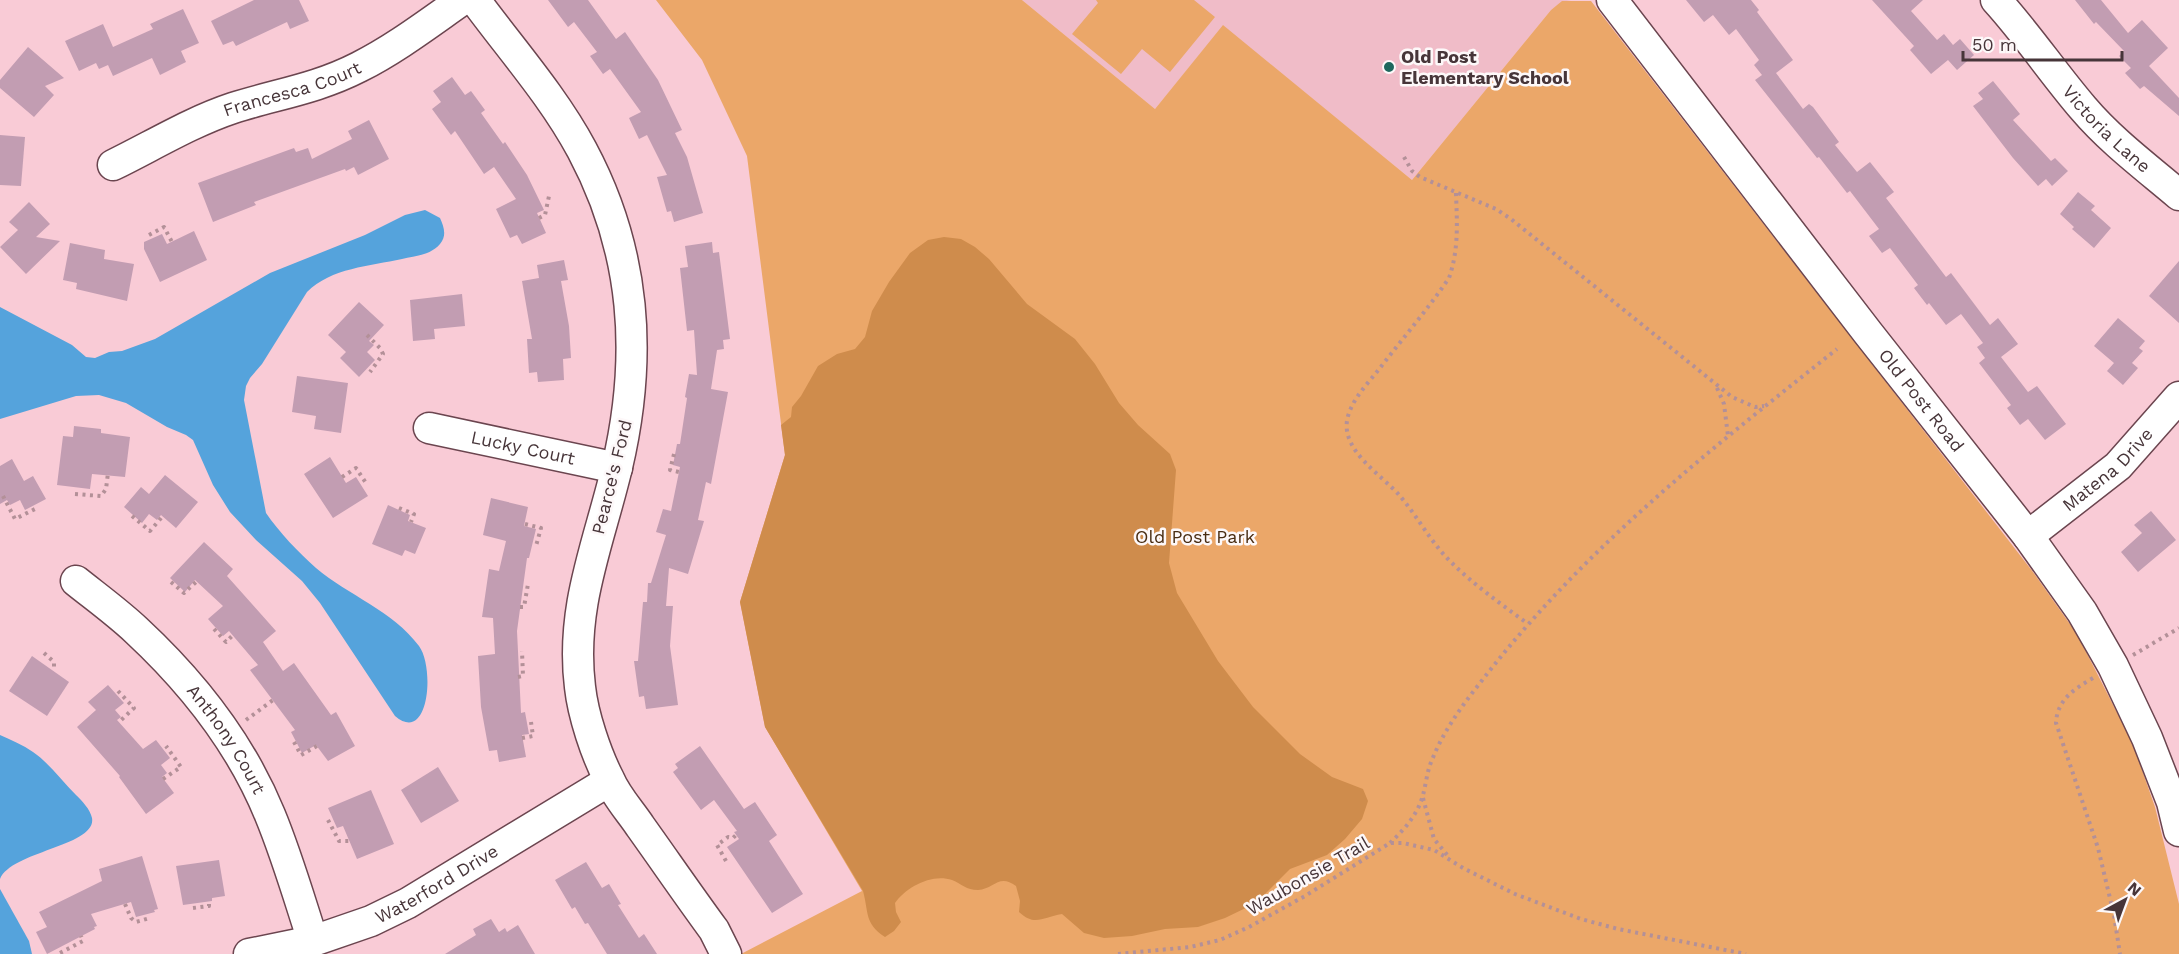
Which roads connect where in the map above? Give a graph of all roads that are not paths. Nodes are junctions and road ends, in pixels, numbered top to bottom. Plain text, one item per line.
1 (462, 0) edge
2 (475, 0) edge
3 (1611, 0) edge
4 (1996, 0) edge
5 (113, 165) dead end
6 (2179, 195) edge
7 (2179, 397) edge
8 (429, 428) dead end
9 (616, 468) junction
10 (2028, 536) junction
11 (76, 581) dead end
12 (609, 781) junction
13 (2176, 801) edge
14 (2179, 831) edge
15 (312, 940) junction
16 (249, 954) edge
17 (726, 954) edge

1 - 5 street, Francesca Court
2 - 9 street, Pearce's Ford
3 - 10 street, Old Post Road
4 - 6 street, Victoria Lane
7 - 10 street, Matena Drive
8 - 9 street, Lucky Court
9 - 12 street, Pearce's Ford
10 - 13 street, Old Post Road
11 - 15 street, Anthony Court
12 - 15 street, Waterford Drive
12 - 17 street, Pearce's Ford
13 - 14 street, Old Post Road
15 - 16 street, Waterford Drive

